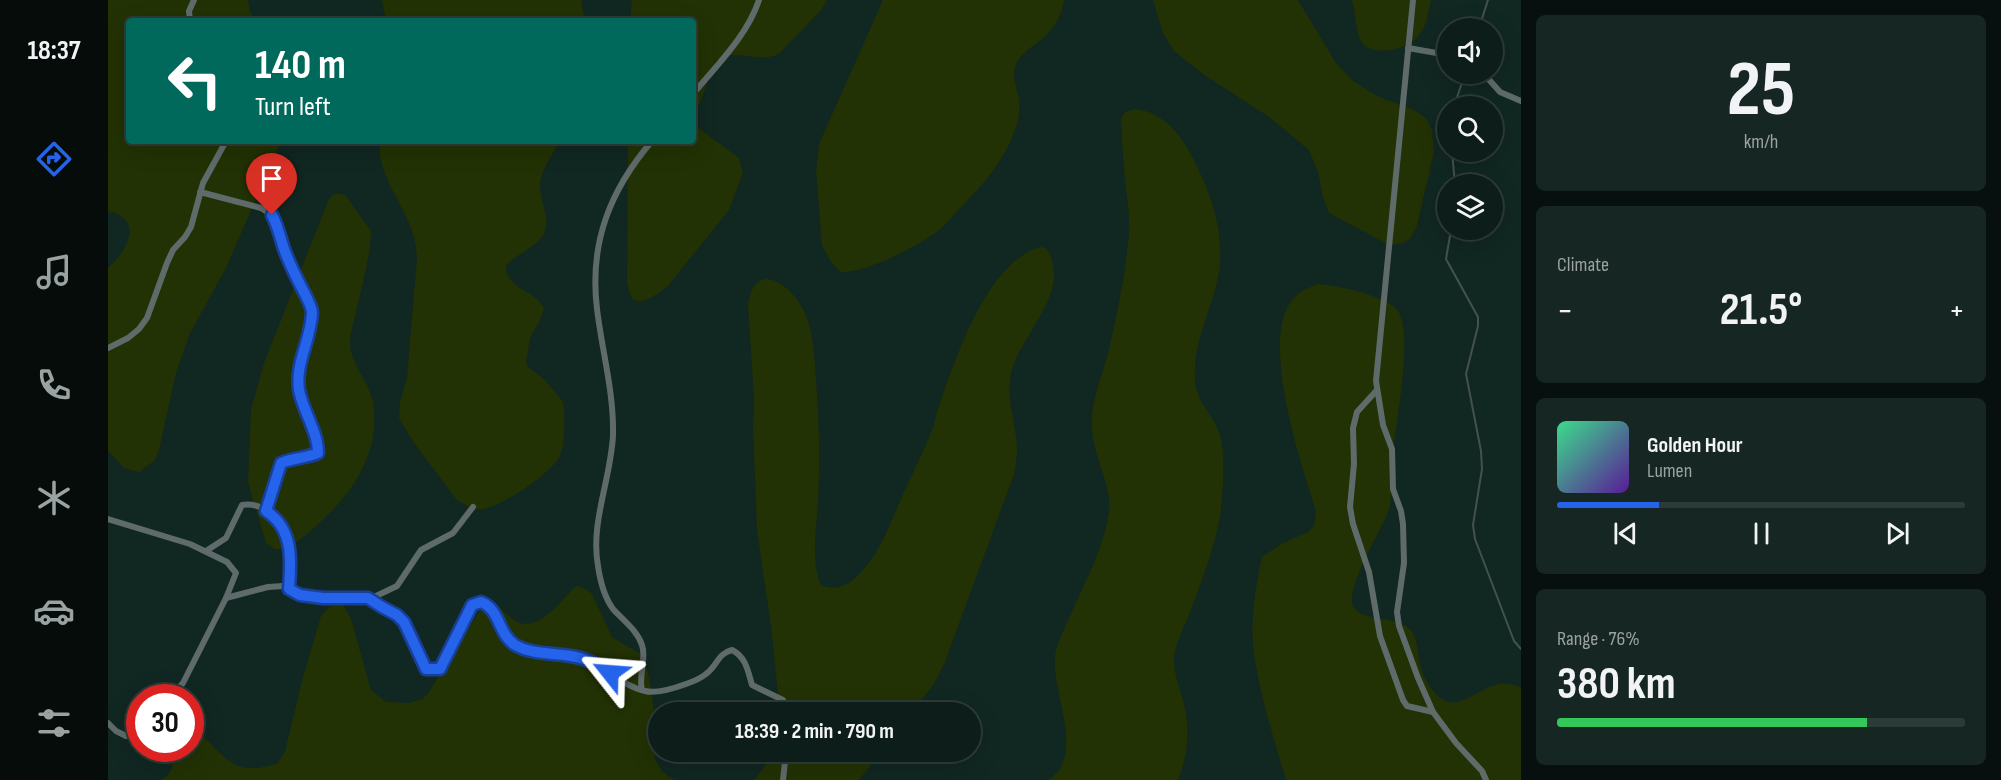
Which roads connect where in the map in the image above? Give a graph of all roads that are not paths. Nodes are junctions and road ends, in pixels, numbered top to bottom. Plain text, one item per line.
1 (194, 0) edge
2 (759, 0) edge
3 (1413, 0) edge
4 (190, 18) edge
5 (1408, 48) junction
6 (1437, 53) edge
7 (1493, 84) edge
8 (696, 90) edge
9 (1521, 101) edge
10 (224, 144) edge
11 (650, 144) edge
12 (200, 192) junction
13 (108, 348) edge
14 (1377, 390) junction
15 (472, 507) dead end
16 (266, 511) junction
17 (108, 519) edge
18 (206, 551) junction
19 (289, 589) junction
20 (225, 598) junction
21 (368, 598) junction
22 (182, 684) edge
23 (642, 690) junction
24 (784, 702) edge
25 (1433, 712) junction
26 (108, 723) edge
27 (126, 736) edge
28 (785, 762) edge
29 (783, 780) edge
30 (1486, 780) edge

1 - 4 street
2 - 8 street
3 - 5 street
5 - 6 street
5 - 14 street
7 - 9 street
10 - 12 street
11 - 23 street
12 - 13 street
12 - 16 street
14 - 25 street
14 - 25 street
15 - 21 street
16 - 18 street
16 - 19 street
17 - 18 street
18 - 20 street
19 - 20 street
19 - 21 street
20 - 22 street
21 - 23 street
23 - 24 street
25 - 30 street
26 - 27 street
28 - 29 street

